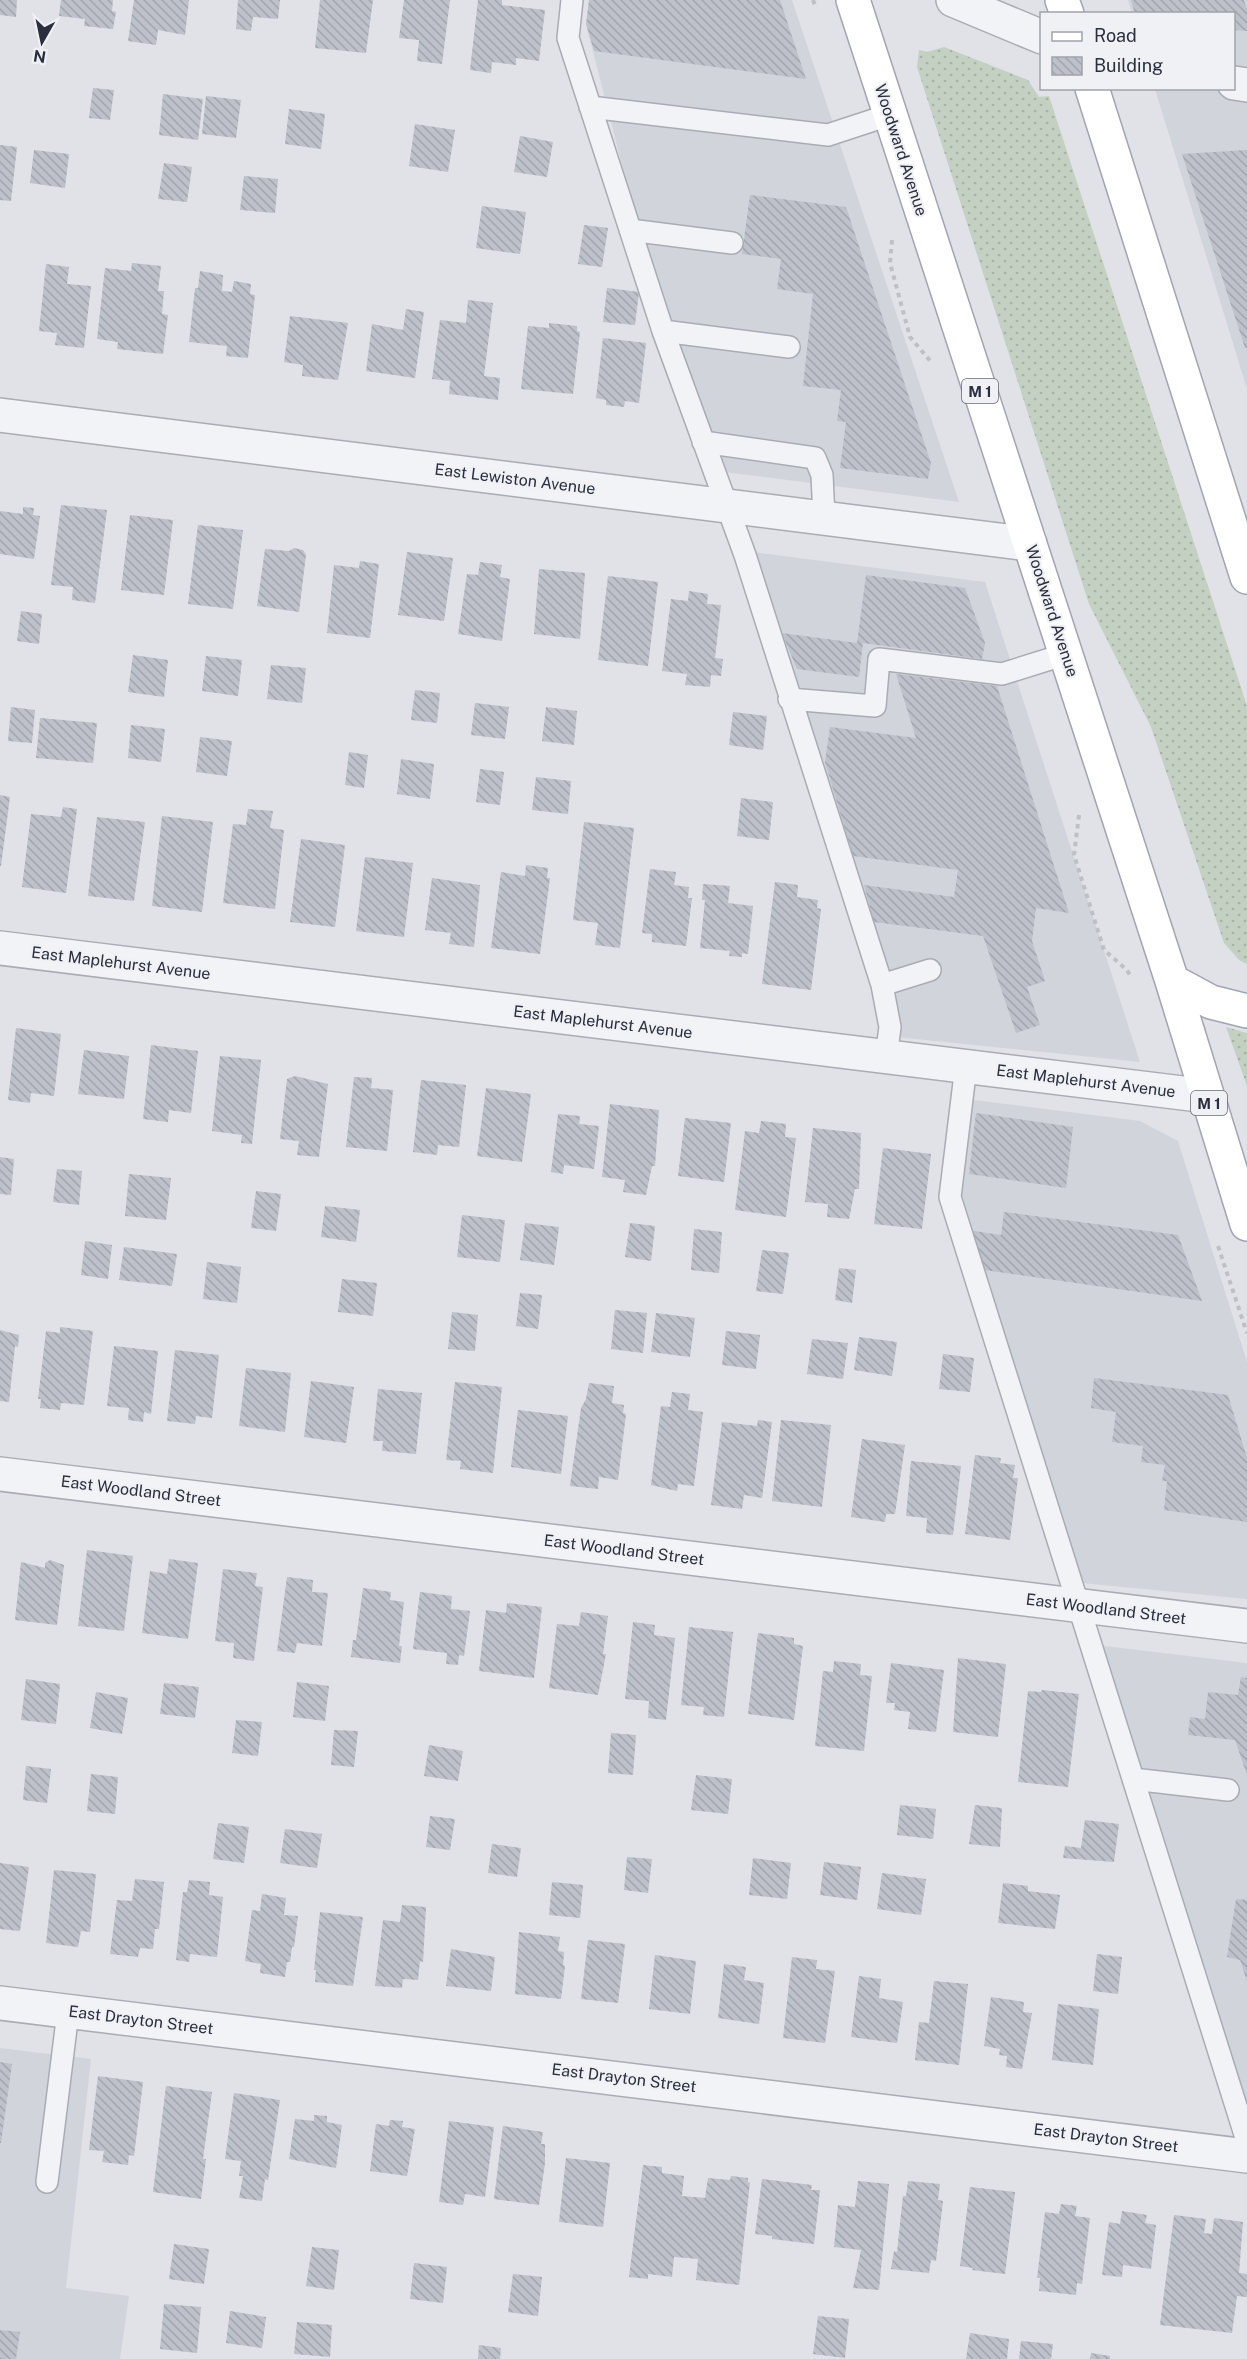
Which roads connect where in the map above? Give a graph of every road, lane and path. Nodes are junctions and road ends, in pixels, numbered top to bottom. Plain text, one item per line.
1 (572, 0) edge
2 (853, 0) edge
3 (953, 0) edge
4 (1040, 37) edge
5 (1093, 90) edge
6 (590, 107) junction
7 (889, 115) junction
8 (630, 230) junction
9 (732, 243) dead end
10 (663, 331) junction
11 (789, 347) dead end
12 (0, 415) edge
13 (703, 442) junction
14 (728, 506) junction
15 (824, 517) junction
16 (1030, 544) junction
17 (1247, 578) edge
18 (1066, 654) junction
19 (789, 699) junction
20 (0, 948) edge
21 (930, 970) dead end
22 (1172, 981) junction
23 (882, 985) junction
24 (1247, 1011) edge
25 (886, 1057) junction
26 (966, 1066) junction
27 (1207, 1096) junction
28 (1245, 1207) edge
29 (0, 1474) edge
30 (1079, 1605) junction
31 (1247, 1626) edge
32 (1133, 1779) junction
33 (1228, 1790) dead end
34 (0, 2003) edge
35 (68, 2012) junction
36 (1247, 2141) edge
37 (1247, 2156) edge
38 (47, 2182) dead end

1 - 6 lane
2 - 7 main road, Woodward Avenue / M 1
3 - 4 street
5 - 17 main road
6 - 7 lane
6 - 8 lane
7 - 16 main road, Woodward Avenue / M 1
8 - 9 lane
8 - 10 lane
10 - 11 lane
10 - 13 lane
12 - 14 street, East Lewiston Avenue
13 - 14 lane
13 - 15 lane
14 - 15 street, East Lewiston Avenue
14 - 19 lane
15 - 16 street, East Lewiston Avenue
16 - 18 main road, Woodward Avenue / M 1
18 - 19 lane
18 - 22 main road, Woodward Avenue / M 1
19 - 23 lane
20 - 25 street, East Maplehurst Avenue
21 - 23 lane
22 - 24 main road
22 - 27 main road, Woodward Avenue / M 1
23 - 25 lane
25 - 26 street, East Maplehurst Avenue
26 - 27 street, East Maplehurst Avenue
26 - 30 lane
27 - 28 main road, Woodward Avenue / M 1
29 - 30 street, East Woodland Street
30 - 31 street, East Woodland Street
30 - 32 lane
32 - 33 lane
32 - 36 lane
34 - 35 street, East Drayton Street
35 - 37 street, East Drayton Street
35 - 38 lane

